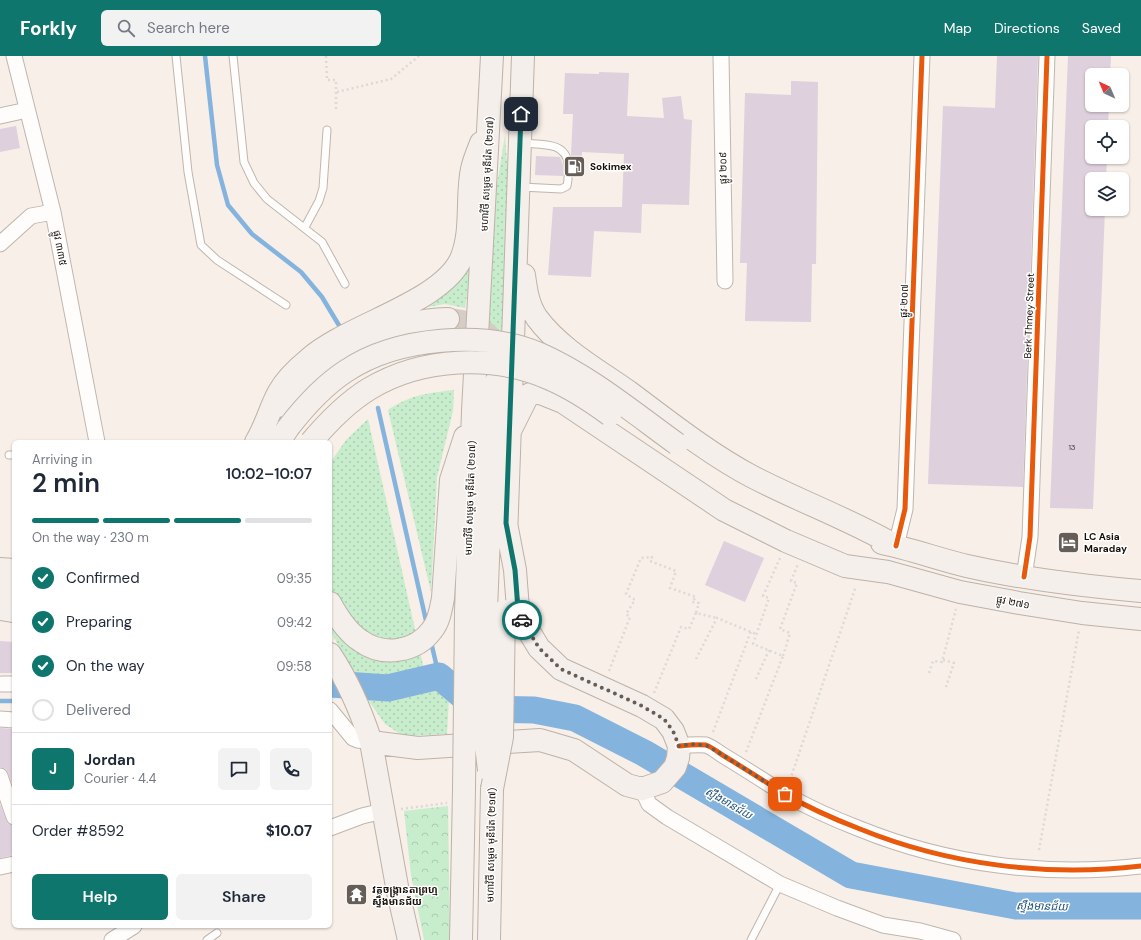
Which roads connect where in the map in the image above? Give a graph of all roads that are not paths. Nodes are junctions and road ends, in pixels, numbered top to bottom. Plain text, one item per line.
1 (14, 56) edge
2 (176, 56) edge
3 (233, 56) edge
4 (492, 56) edge
5 (523, 56) edge
6 (721, 56) edge
7 (922, 56) edge
8 (1047, 56) edge
9 (27, 110) junction
10 (0, 116) edge
11 (490, 117) junction
12 (327, 130) dead end
13 (520, 143) junction
14 (519, 187) junction
15 (53, 212) junction
16 (305, 227) junction
17 (0, 244) edge
18 (517, 249) junction
19 (725, 281) dead end
20 (345, 284) dead end
21 (286, 305) dead end
22 (448, 319) tunnel mouth
23 (495, 383) dead end
24 (473, 410) junction
25 (511, 429) junction
26 (271, 437) edge
27 (97, 440) edge
28 (313, 440) edge
29 (672, 450) junction
30 (506, 523) junction
31 (896, 546) junction
32 (0, 569) edge
33 (12, 570) edge
34 (888, 572) junction
35 (1024, 577) junction
36 (0, 591) edge
37 (1141, 591) edge
38 (12, 592) edge
39 (332, 606) edge
40 (0, 609) edge
41 (12, 610) edge
42 (485, 611) junction
43 (1141, 619) edge
44 (334, 661) edge
45 (332, 712) edge
46 (0, 720) edge
47 (12, 720) edge
48 (371, 742) junction
49 (679, 747) junction
50 (0, 776) edge
51 (642, 789) junction
52 (12, 811) edge
53 (383, 811) junction
54 (332, 827) edge
55 (12, 865) edge
56 (1141, 866) edge
57 (0, 868) edge
58 (780, 884) junction
59 (131, 928) edge
60 (217, 933) dead end
61 (112, 940) edge
62 (207, 940) edge
63 (409, 940) edge
64 (461, 940) edge
65 (490, 940) edge
66 (751, 940) edge
67 (953, 940) edge

1 - 9 street, ផ្លូវ ៣៣៥
2 - 21 lane
3 - 16 lane
4 - 11 main road, មហាវិថី សម្តេច មុនីរ៉េត (២១៧)
5 - 13 main road, មហាវិថី សម្តេច មុនីរ៉េត (២១៧)
6 - 19 street, ផ្លូវ ២០៩
7 - 31 street, ផ្លូវ ២០៧
8 - 35 street, Berk Thmey Street
9 - 10 street
9 - 15 street, ផ្លូវ ៣៣៥
11 - 24 main road, មហាវិថី សម្តេច មុនីរ៉េត (២១៧)
11 - 26 main road
12 - 16 lane
13 - 14 main road, មហាវិថី សម្តេច មុនីរ៉េត (២១៧)
13 - 14 lane
14 - 18 main road, មហាវិថី សម្តេច មុនីរ៉េត (២១៧)
15 - 17 street
15 - 27 street, ផ្លូវ ៣៣៥
16 - 20 lane
18 - 25 main road, មហាវិថី សម្តេច មុនីរ៉េត (២១៧)
18 - 31 main road
22 - 26 main road
23 - 42 main road
24 - 39 main road
24 - 42 main road, មហាវិថី សម្តេច មុនីរ៉េត (២១៧)
25 - 30 main road, មហាវិថី សម្តេច មុនីរ៉េត (២១៧)
25 - 34 main road
26 - 29 main road, bridge
28 - 29 main road, bridge
29 - 31 main road
29 - 34 main road
30 - 42 main road, មហាវិថី សម្តេច មុនីរ៉េត (២១៧)
30 - 49 main road
31 - 35 main road
32 - 33 main road
34 - 43 main road, ផ្លូវ ២៧១
35 - 37 main road
36 - 38 main road
40 - 41 main road
42 - 64 main road, មហាវិថី សម្តេច មុនីរ៉េត (២១៧), bridge
42 - 65 main road, មហាវិថី សម្តេច មុនីរ៉េត (២១៧), bridge
44 - 48 main road
45 - 48 street
46 - 47 street
48 - 51 main road
48 - 53 main road
49 - 51 main road
49 - 56 street
50 - 52 street
51 - 58 street
53 - 54 street
53 - 63 main road
55 - 57 street
58 - 66 lane
58 - 67 street
59 - 61 street
60 - 62 lane

